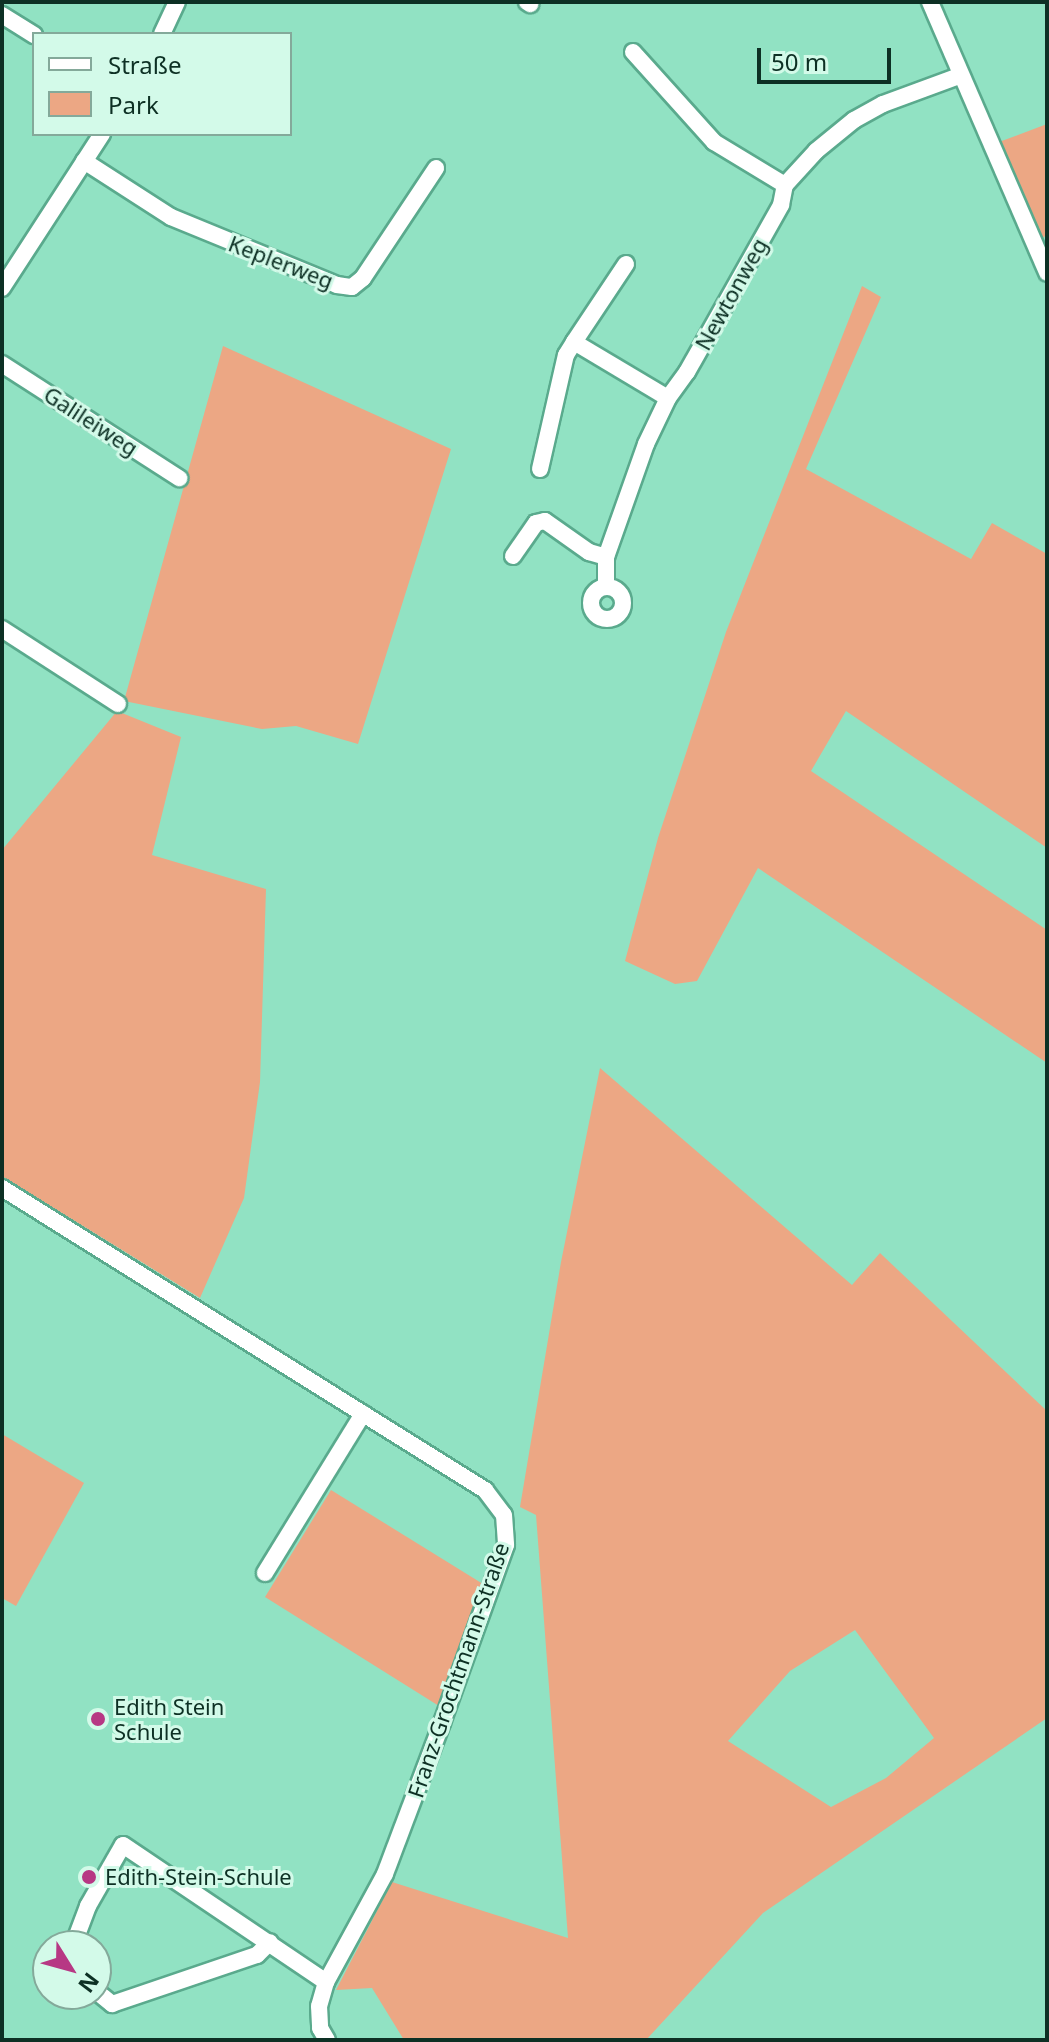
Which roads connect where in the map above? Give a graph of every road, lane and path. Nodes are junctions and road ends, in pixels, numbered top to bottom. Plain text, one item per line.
1 (177, 2) edge
2 (930, 2) edge
3 (2, 15) edge
4 (163, 32) edge
5 (32, 34) edge
6 (633, 52) dead end
7 (959, 76) junction
8 (101, 136) edge
9 (84, 161) junction
10 (436, 168) dead end
11 (785, 185) junction
12 (626, 264) dead end
13 (1047, 273) edge
14 (2, 288) edge
15 (574, 342) junction
16 (2, 364) edge
17 (668, 398) junction
18 (540, 469) dead end
19 (179, 478) dead end
20 (513, 556) dead end
21 (606, 557) junction
22 (606, 587) dead end
23 (2, 629) edge
24 (118, 704) dead end
25 (2, 1188) edge
26 (363, 1414) junction
27 (265, 1573) dead end
28 (79, 1930) edge
29 (270, 1942) junction
30 (326, 1982) junction
31 (112, 2004) edge
32 (327, 2040) edge

1 - 4 street
2 - 7 street
3 - 5 street
6 - 11 street
7 - 11 street, Newtonweg
7 - 13 street
8 - 9 street
9 - 10 street, Keplerweg
9 - 14 street
11 - 17 street, Newtonweg
12 - 15 street
15 - 17 street
15 - 18 street
16 - 19 street, Galileiweg
17 - 21 street, Newtonweg
20 - 21 street
21 - 22 street, Newtonweg
23 - 24 street
25 - 26 street, Franz-Grochtmann-Straße
26 - 27 street
26 - 30 street, Franz-Grochtmann-Straße
28 - 29 street
29 - 30 street
29 - 31 street
30 - 32 street, Franz-Grochtmann-Straße

